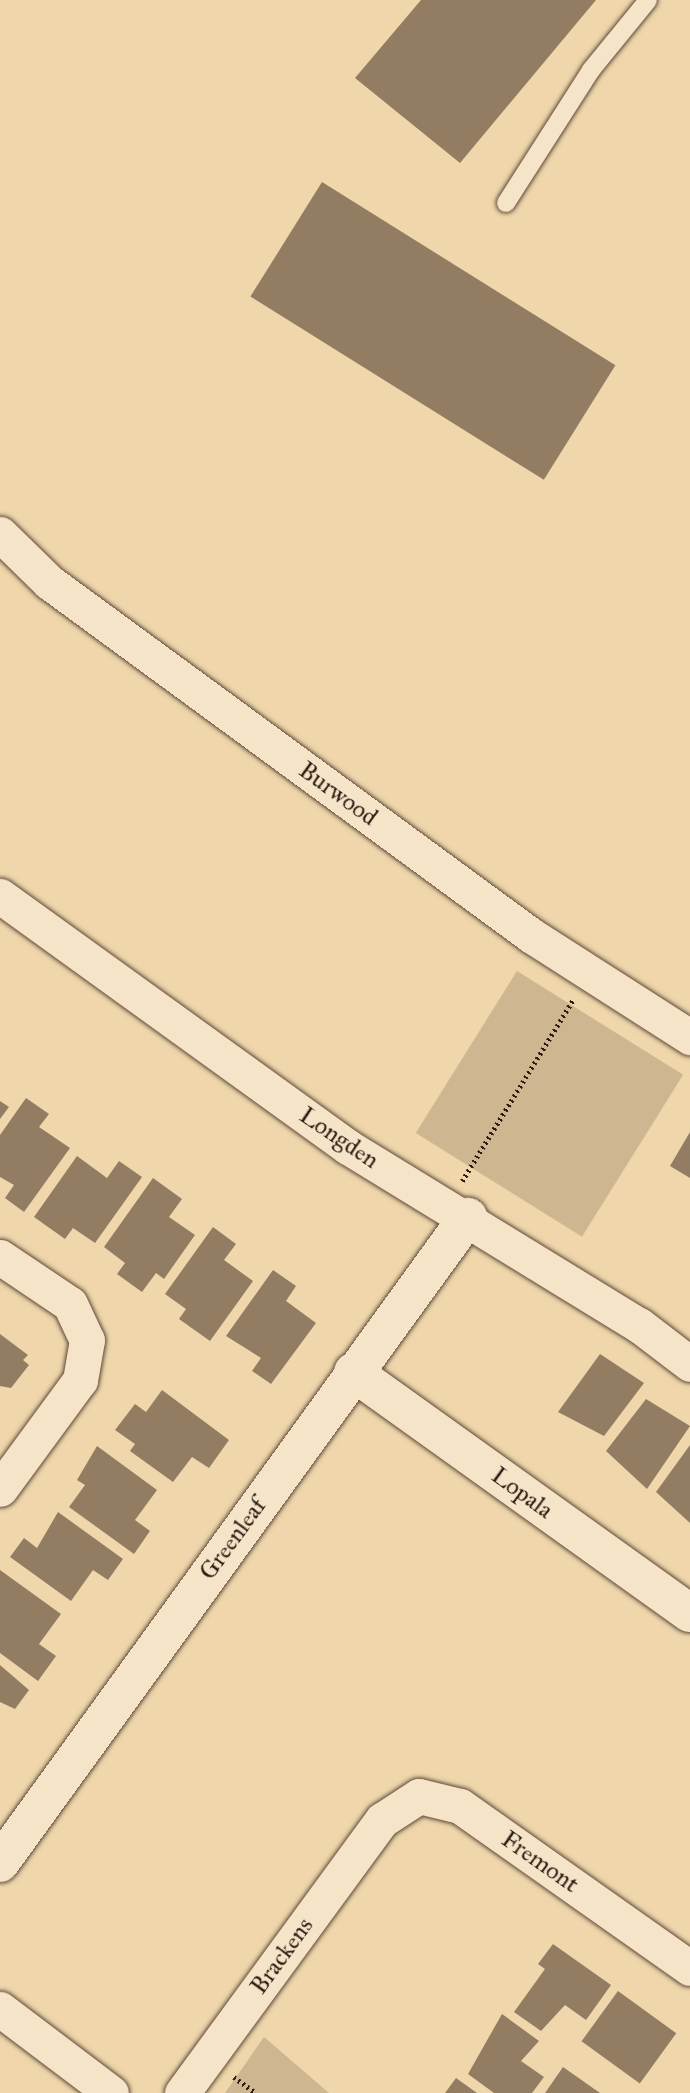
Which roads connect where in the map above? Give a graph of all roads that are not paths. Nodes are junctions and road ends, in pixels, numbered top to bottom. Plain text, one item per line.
1 (648, 0) edge
2 (506, 203) dead end
3 (0, 534) edge
4 (0, 896) edge
5 (690, 1037) edge
6 (457, 1212) junction
7 (0, 1257) edge
8 (690, 1364) edge
9 (353, 1372) junction
10 (0, 1489) edge
11 (690, 1613) edge
12 (382, 1820) joint
13 (0, 1863) edge
14 (690, 1968) edge
15 (0, 2009) edge
16 (111, 2093) edge
17 (181, 2093) edge

1 - 2 lane
3 - 5 street, Burwood
4 - 6 street, Longden
6 - 8 street, Longden
6 - 9 street, Greenleaf
7 - 10 street
9 - 11 street, Lopala
9 - 13 street, Greenleaf
12 - 14 street, Fremont
12 - 17 street, Brackens
15 - 16 street

